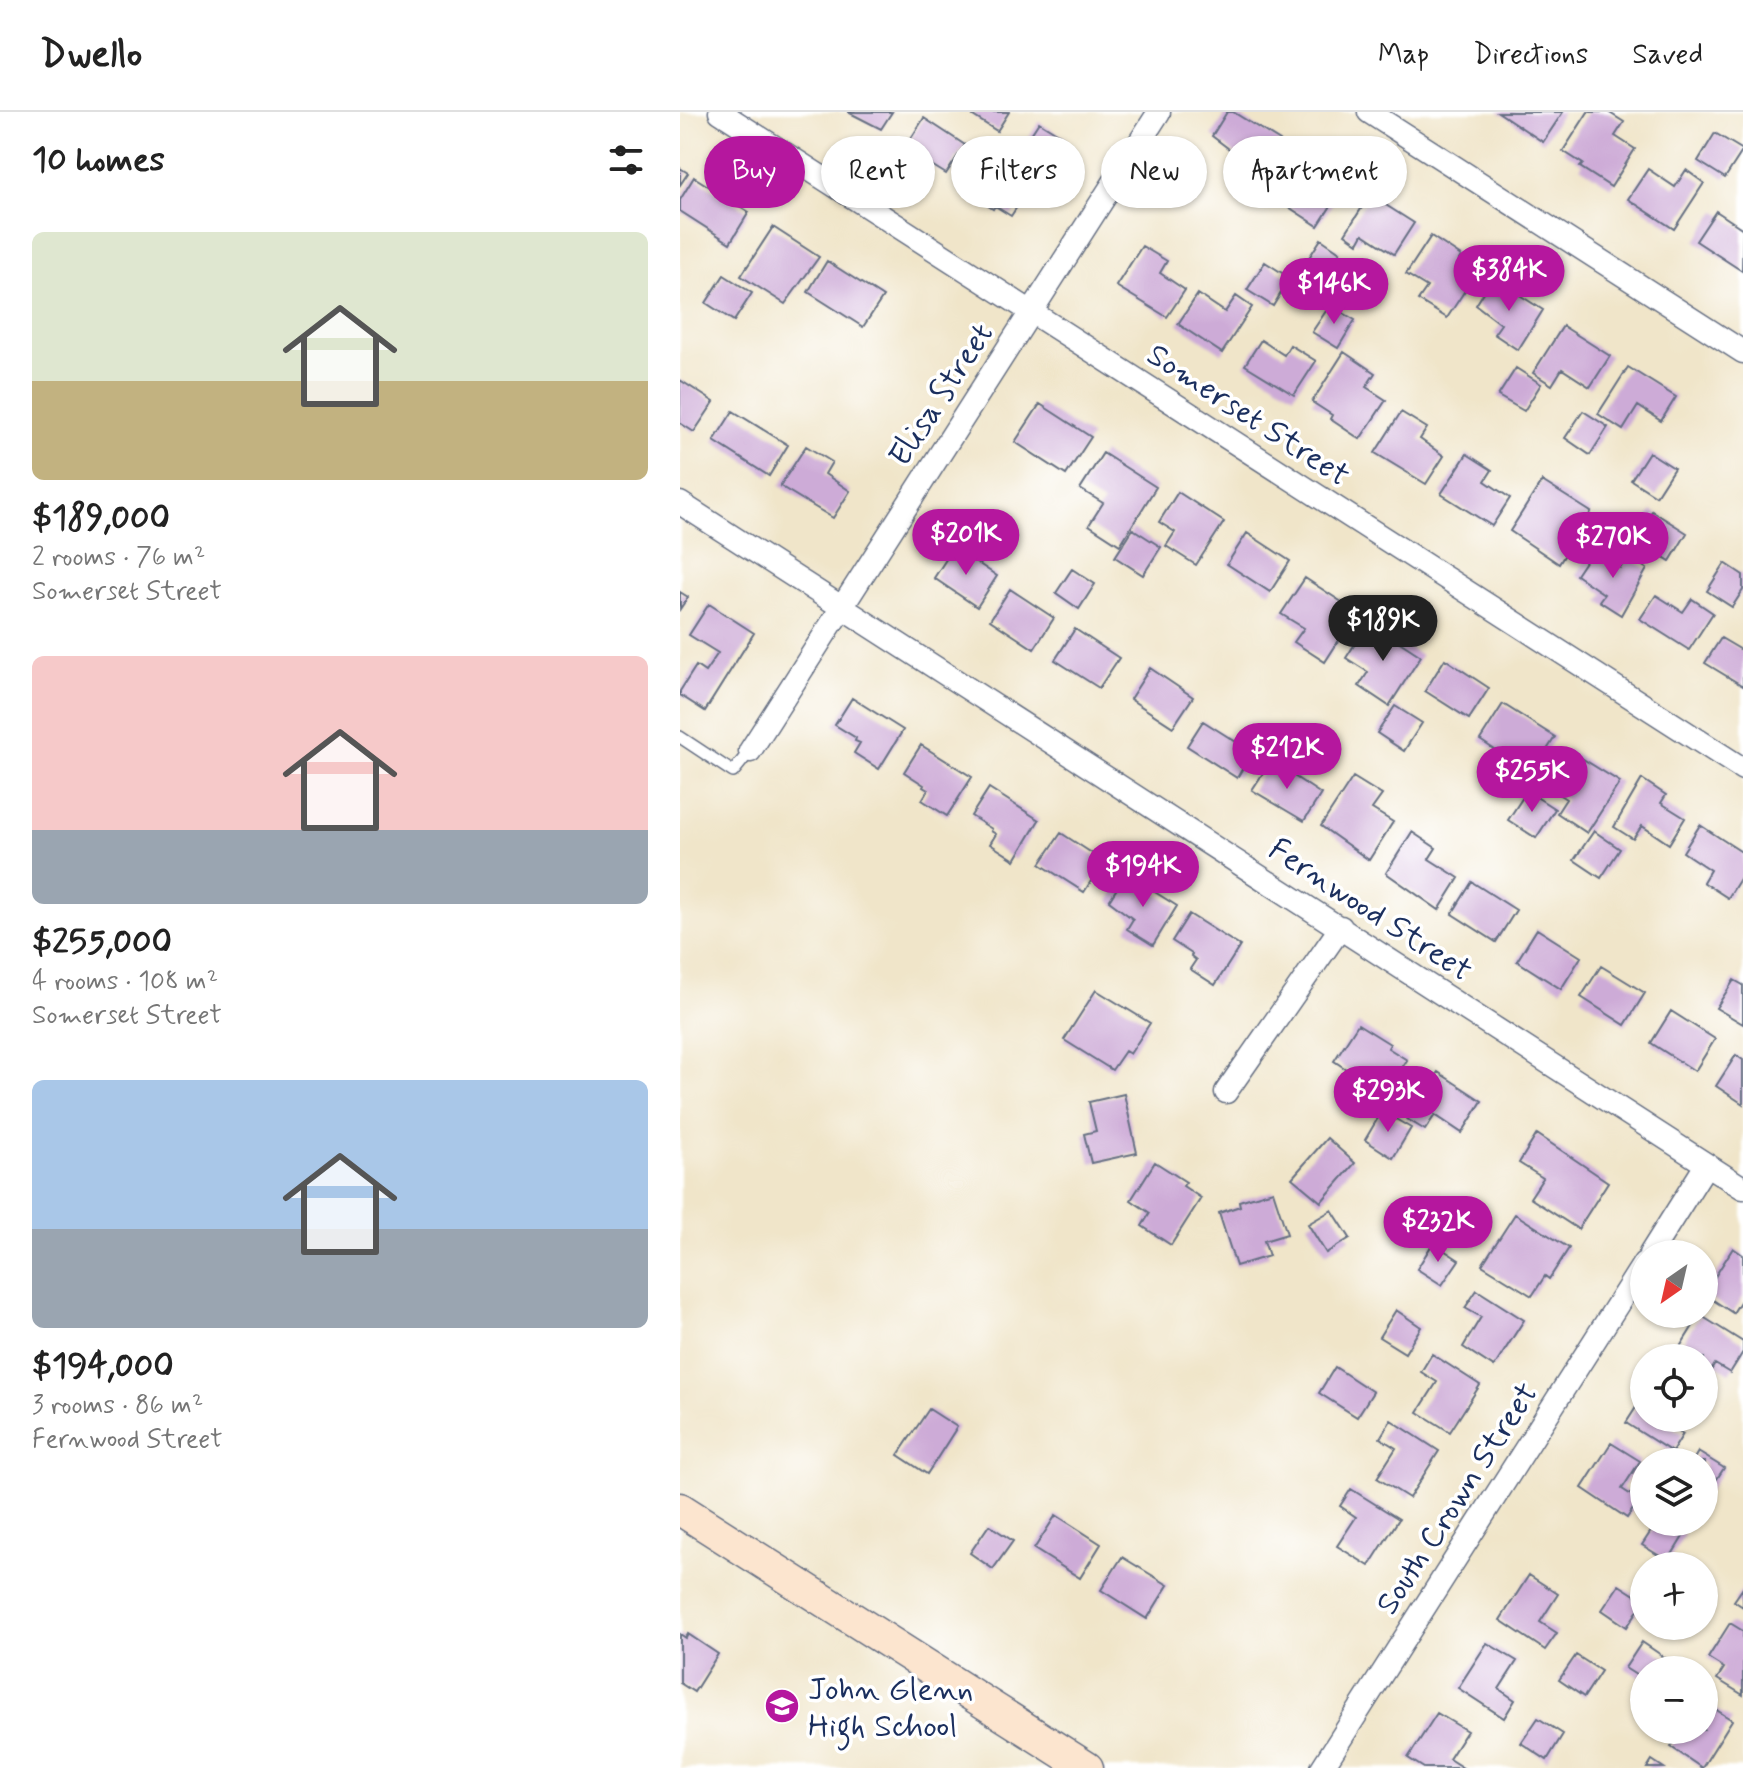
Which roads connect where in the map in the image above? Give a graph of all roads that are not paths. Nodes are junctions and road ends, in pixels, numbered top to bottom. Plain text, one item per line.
1 (720, 112) edge
2 (1159, 112) edge
3 (1369, 112) edge
4 (1032, 312) junction
5 (1743, 352) edge
6 (680, 503) edge
7 (841, 607) junction
8 (680, 737) edge
9 (750, 751) joint
10 (1743, 769) edge
11 (1341, 927) junction
12 (1226, 1092) dead end
13 (1706, 1165) junction
14 (1743, 1188) edge
15 (1659, 1240) edge
16 (1630, 1285) edge
17 (680, 1509) edge
18 (1087, 1768) edge
19 (1322, 1768) edge

1 - 4 street, Somerset Street
2 - 4 street, Elisa Street
3 - 5 street
4 - 7 street, Elisa Street
4 - 10 street, Somerset Street
6 - 7 street, Fernwood Street
7 - 9 street, Elisa Street
7 - 11 street, Fernwood Street
8 - 9 lane
11 - 12 street
11 - 13 street, Fernwood Street
13 - 14 street, Fernwood Street
13 - 15 street
16 - 19 street, South Crown Street
17 - 18 main road

